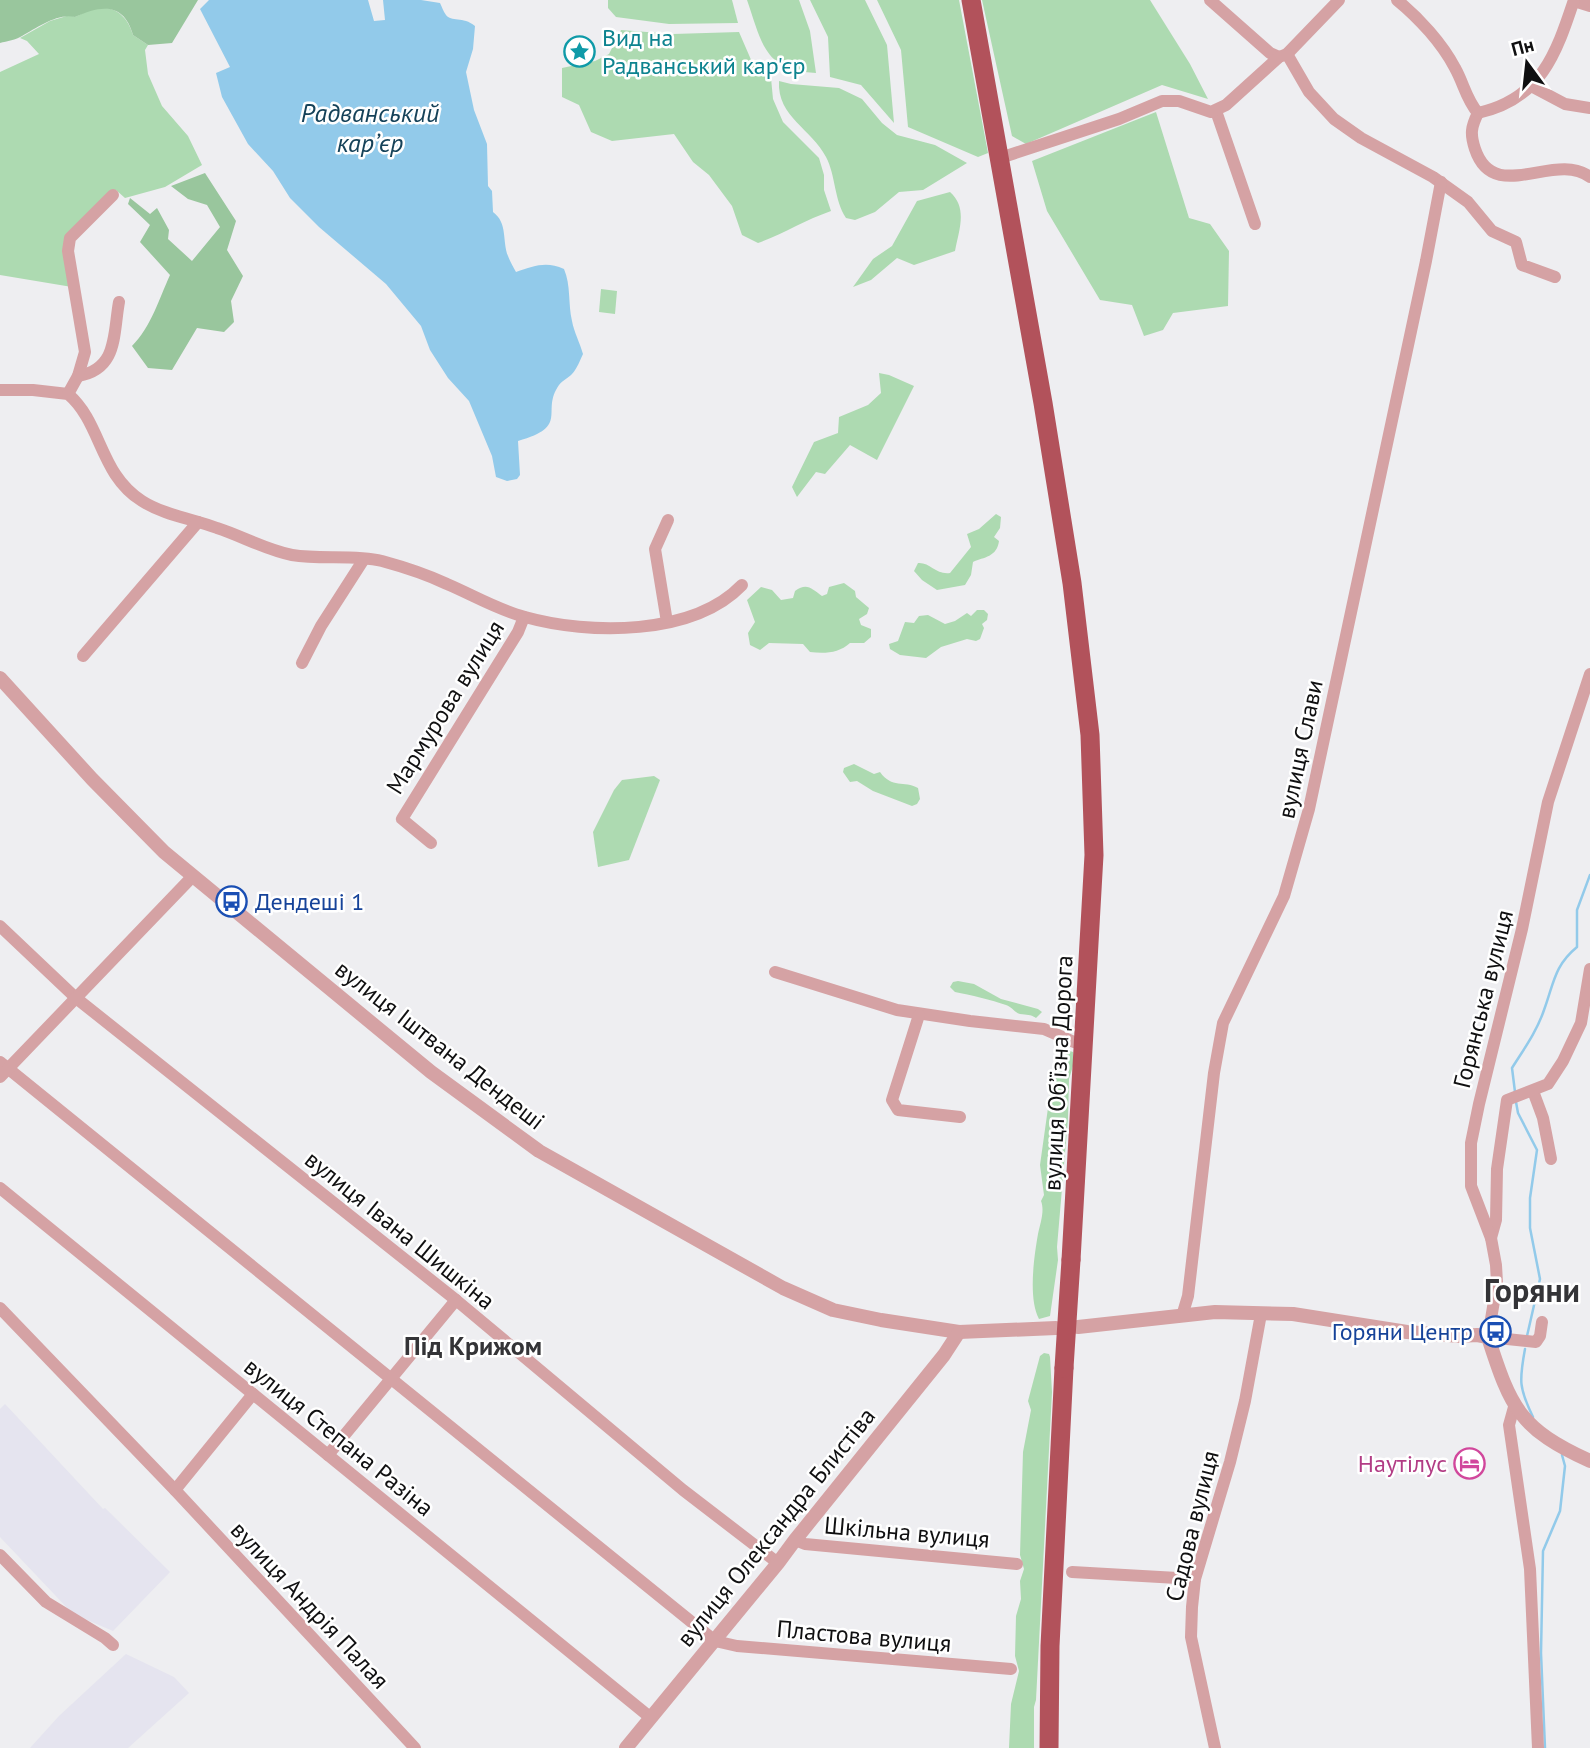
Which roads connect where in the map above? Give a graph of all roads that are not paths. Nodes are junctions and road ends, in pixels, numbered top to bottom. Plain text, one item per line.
1 (971, 0) edge
2 (1210, 0) edge
3 (1339, 0) edge
4 (1397, 0) edge
5 (1574, 1) edge
6 (1413, 6) edge
7 (1590, 6) edge
8 (1283, 55) junction
9 (1531, 86) junction
10 (1590, 108) edge
11 (1216, 111) junction
12 (1478, 113) junction
13 (1000, 158) junction
14 (1590, 177) edge
15 (1441, 182) junction
16 (113, 195) dead end
17 (1255, 224) dead end
18 (1555, 277) dead end
19 (119, 302) dead end
20 (78, 376) junction
21 (0, 390) edge
22 (68, 394) junction
23 (668, 520) dead end
24 (198, 522) junction
25 (364, 559) junction
26 (742, 585) dead end
27 (524, 617) junction
28 (667, 622) junction
29 (83, 656) dead end
30 (302, 663) dead end
31 (1590, 674) edge
32 (0, 678) edge
33 (1585, 702) edge
34 (431, 843) dead end
35 (193, 876) junction
36 (0, 926) edge
37 (1590, 969) edge
38 (775, 971) dead end
39 (76, 998) junction
40 (919, 1014) junction
41 (1084, 1044) junction
42 (2, 1069) edge
43 (1533, 1091) junction
44 (960, 1118) dead end
45 (1551, 1159) dead end
46 (0, 1188) edge
47 (1490, 1238) junction
48 (456, 1300) junction
49 (0, 1308) edge
50 (1261, 1314) junction
51 (1182, 1315) junction
52 (1542, 1322) dead end
53 (1078, 1327) dead end
54 (1056, 1328) dead end
55 (959, 1332) junction
56 (1488, 1337) junction
57 (391, 1377) junction
58 (253, 1394) junction
59 (1514, 1407) junction
60 (328, 1455) junction
61 (1590, 1461) edge
62 (175, 1490) junction
63 (794, 1540) junction
64 (0, 1555) edge
65 (778, 1563) junction
66 (1017, 1564) dead end
67 (1072, 1572) dead end
68 (1195, 1579) junction
69 (715, 1641) junction
70 (113, 1645) dead end
71 (1011, 1669) dead end
72 (651, 1718) junction
73 (415, 1748) edge
74 (626, 1748) edge
75 (1049, 1748) edge
76 (1215, 1748) edge
77 (1538, 1748) edge

1 - 13 highway, вулиця Обʼїзна Дорога
2 - 8 street
3 - 8 street
4 - 6 street
5 - 7 street
5 - 9 street
6 - 12 street
8 - 11 street
8 - 15 street
9 - 10 street
9 - 12 street
11 - 13 street
11 - 17 street
12 - 14 street
13 - 41 highway, вулиця Обʼїзна Дорога
15 - 18 street
15 - 51 street, вулиця Слави
16 - 20 street
19 - 20 street
20 - 22 street
21 - 22 street
22 - 24 street
23 - 28 street
24 - 25 street
24 - 29 street
25 - 27 street
25 - 30 street
26 - 28 street
27 - 28 street
27 - 34 street, Мармурова вулиця
31 - 33 street, Горянська вулиця
32 - 35 street, вулиця Іштвана Дендеші
33 - 47 street, Горянська вулиця
35 - 39 street
35 - 55 street, вулиця Іштвана Дендеші
36 - 39 street, вулиця Івана Шишкіна
37 - 43 street
38 - 40 street
39 - 42 street
39 - 48 street, вулиця Івана Шишкіна
40 - 41 street
40 - 44 street
41 - 75 highway, вулиця Обʼїзна Дорога, bridge
42 - 57 street
43 - 45 street
43 - 47 street
46 - 58 street, вулиця Степана Разіна
47 - 56 street, Горянська вулиця
48 - 57 street
48 - 65 street, вулиця Івана Шишкіна
49 - 62 street, вулиця Андрія Палая
50 - 51 street
50 - 56 street
50 - 68 street, Садова вулиця
51 - 53 street
52 - 56 street
54 - 55 street, вулиця Іштвана Дендеші
55 - 63 street, вулиця Олександра Блистіва
56 - 59 street
57 - 60 street
57 - 69 street
58 - 60 street, вулиця Степана Разіна
58 - 62 street
59 - 61 street
59 - 77 street
60 - 72 street, вулиця Степана Разіна
62 - 73 street, вулиця Андрія Палая
63 - 65 street, вулиця Олександра Блистіва
63 - 66 street, Шкільна вулиця
64 - 70 street
65 - 69 street, вулиця Олександра Блистіва
67 - 68 street
68 - 76 street, Садова вулиця
69 - 71 street, Пластова вулиця
69 - 72 street, вулиця Олександра Блистіва
72 - 74 street, вулиця Олександра Блистіва

